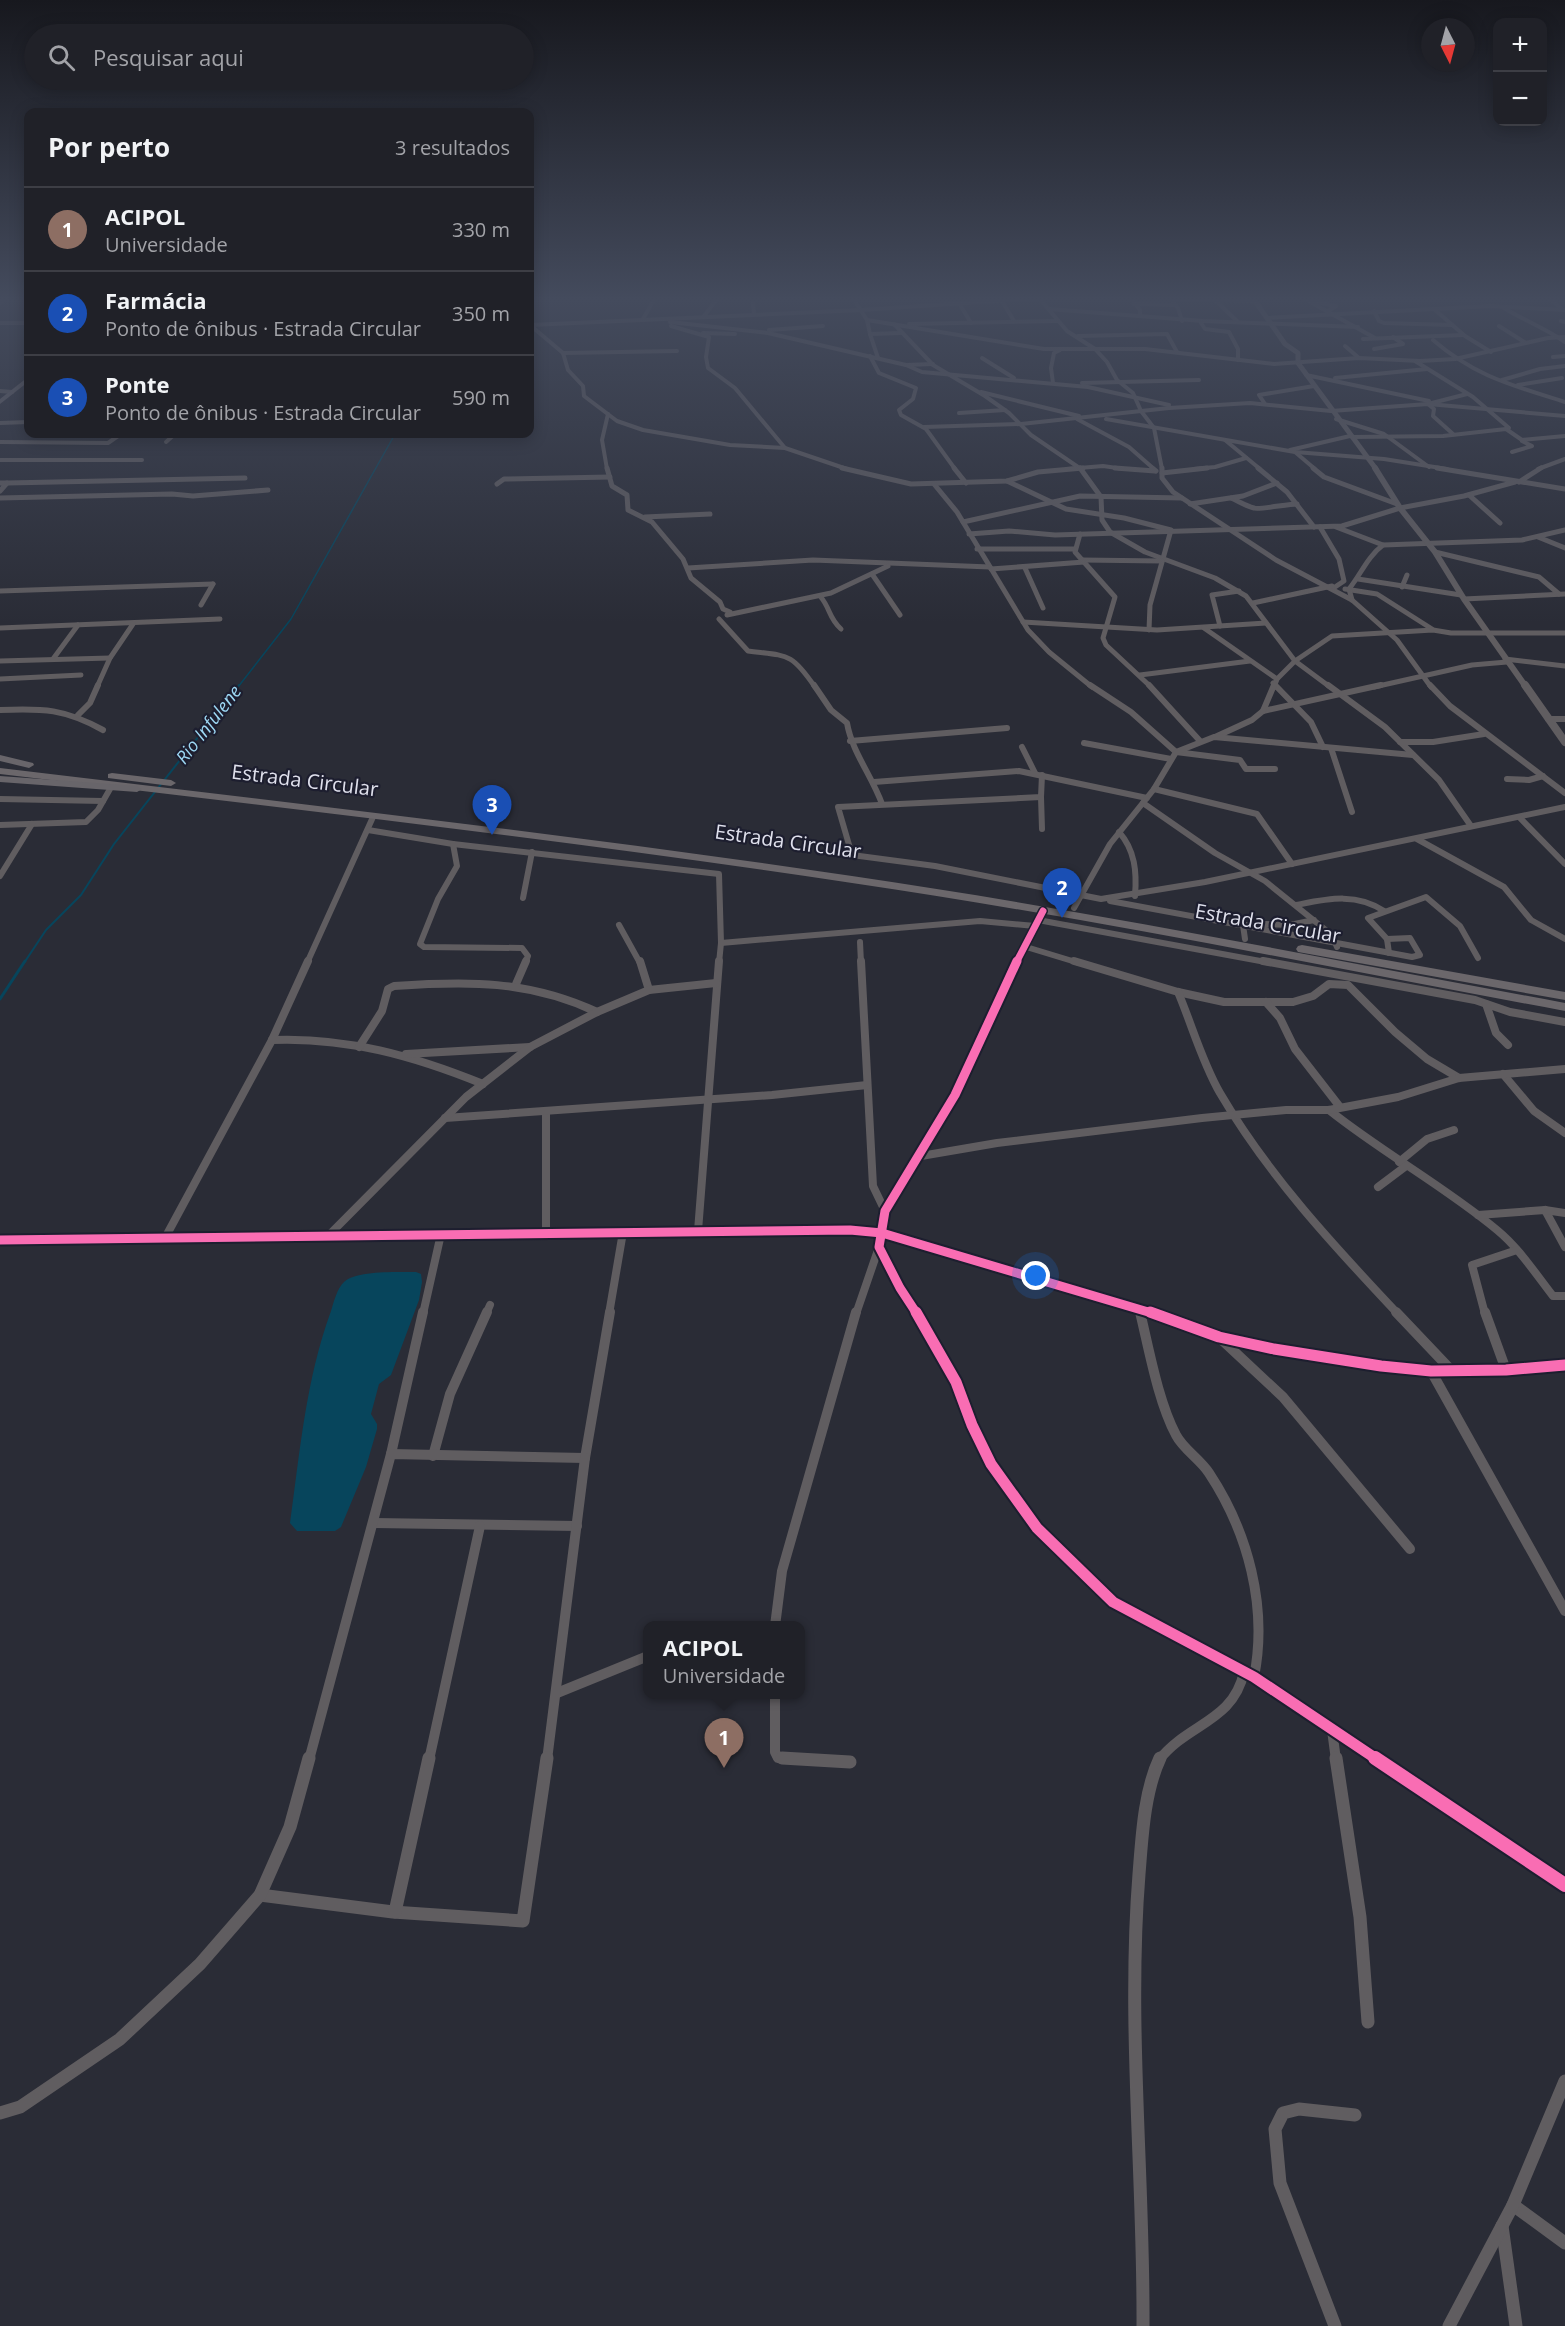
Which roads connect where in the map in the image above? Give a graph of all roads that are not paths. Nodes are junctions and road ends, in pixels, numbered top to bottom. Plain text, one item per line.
1 (598, 407) edge
2 (748, 407) edge
3 (903, 407) edge
4 (1000, 407) edge
5 (1040, 407) edge
6 (1138, 407) edge
7 (1184, 407) edge
8 (1187, 407) junction
9 (1199, 407) edge
10 (1290, 407) edge
11 (1328, 407) edge
12 (1393, 407) edge
13 (1431, 407) edge
14 (1454, 407) edge
15 (1484, 407) edge
16 (1005, 410) junction
17 (1489, 410) junction
18 (1141, 411) junction
19 (1331, 411) junction
20 (980, 412) junction
21 (959, 413) dead end
22 (608, 414) junction
23 (1565, 416) edge
24 (1097, 417) junction
25 (1086, 418) junction
26 (1077, 419) junction
27 (1336, 419) junction
28 (24, 422) edge
29 (0, 423) edge
30 (1021, 424) junction
31 (993, 425) junction
32 (924, 427) junction
33 (1154, 428) junction
34 (1506, 429) junction
35 (1453, 434) junction
36 (1565, 436) edge
37 (1389, 437) junction
38 (115, 438) edge
39 (170, 438) edge
40 (1352, 438) junction
41 (1224, 440) junction
42 (1522, 441) junction
43 (0, 442) edge
44 (166, 442) dead end
45 (785, 448) junction
46 (1287, 451) junction
47 (1295, 452) junction
48 (1512, 452) dead end
49 (1246, 458) junction
50 (1369, 458) junction
51 (1565, 459) edge
52 (0, 460) edge
53 (142, 460) dead end
54 (1429, 467) junction
55 (1080, 468) junction
56 (1155, 471) junction
57 (955, 472) junction
58 (1162, 474) junction
59 (610, 477) junction
60 (245, 478) dead end
61 (1006, 481) junction
62 (1517, 482) junction
63 (0, 483) edge
64 (7, 483) junction
65 (966, 483) junction
66 (1277, 483) junction
67 (497, 484) dead end
68 (911, 484) junction
69 (934, 484) junction
70 (949, 484) junction
71 (268, 489) dead end
72 (1565, 489) edge
73 (0, 491) edge
74 (943, 495) junction
75 (1469, 495) junction
76 (1101, 497) junction
77 (0, 498) edge
78 (1182, 498) junction
79 (1231, 498) junction
80 (1047, 501) junction
81 (1190, 504) junction
82 (1297, 504) junction
83 (1399, 506) junction
84 (710, 514) dead end
85 (1102, 514) junction
86 (642, 518) junction
87 (963, 522) junction
88 (1500, 523) dead end
89 (1335, 526) junction
90 (1317, 527) junction
91 (1171, 530) junction
92 (1233, 530) junction
93 (1565, 530) edge
94 (1110, 532) junction
95 (969, 534) junction
96 (1080, 534) junction
97 (1538, 537) junction
98 (1427, 543) junction
99 (1383, 545) junction
100 (1565, 548) edge
101 (977, 549) junction
102 (1075, 549) junction
103 (1435, 552) junction
104 (1163, 560) junction
105 (1083, 561) junction
106 (892, 565) junction
107 (688, 568) junction
108 (991, 568) junction
109 (1026, 568) junction
110 (872, 574) junction
111 (1407, 575) dead end
112 (1358, 579) junction
113 (1333, 586) junction
114 (1402, 587) junction
115 (1349, 589) junction
116 (0, 591) edge
117 (1239, 591) junction
118 (1562, 594) edge
119 (820, 596) junction
120 (1462, 597) junction
121 (1352, 600) junction
122 (1253, 603) junction
123 (201, 605) dead end
124 (1043, 608) dead end
125 (723, 609) junction
126 (730, 612) junction
127 (900, 615) dead end
128 (220, 619) dead end
129 (719, 619) junction
130 (1023, 622) junction
131 (1266, 622) junction
132 (133, 624) junction
133 (78, 625) junction
134 (1220, 626) junction
135 (1106, 627) junction
136 (0, 628) edge
137 (1204, 628) junction
138 (841, 629) dead end
139 (1149, 630) junction
140 (1433, 630) junction
141 (1388, 631) junction
142 (1488, 632) junction
143 (1562, 633) edge
144 (1565, 640) edge
145 (110, 658) junction
146 (52, 660) junction
147 (1506, 660) junction
148 (0, 661) edge
149 (1250, 661) junction
150 (1295, 661) junction
151 (1565, 666) edge
152 (81, 675) dead end
153 (1140, 675) junction
154 (1421, 676) junction
155 (0, 679) edge
156 (1275, 681) junction
157 (1340, 693) junction
158 (1296, 704) junction
159 (0, 710) edge
160 (1263, 711) junction
161 (78, 716) junction
162 (1548, 719) junction
163 (1565, 719) edge
164 (1007, 728) dead end
165 (103, 730) dead end
166 (1484, 734) junction
167 (1214, 737) junction
168 (850, 741) junction
169 (1200, 741) junction
170 (1400, 742) junction
171 (1565, 742) edge
172 (1084, 743) dead end
173 (1022, 747) dead end
174 (1323, 747) junction
175 (1331, 748) junction
176 (1176, 752) junction
177 (1413, 755) junction
178 (1171, 759) junction
179 (0, 760) edge
180 (1275, 769) dead end
181 (0, 771) edge
182 (1039, 774) junction
183 (1543, 776) junction
184 (0, 779) edge
185 (1507, 779) dead end
186 (874, 782) junction
187 (153, 786) junction
188 (110, 789) junction
189 (137, 789) junction
190 (1154, 789) junction
191 (1565, 793) edge
192 (220, 794) junction
193 (1041, 797) junction
194 (0, 799) edge
195 (1145, 800) junction
196 (102, 801) junction
197 (882, 804) junction
198 (1565, 807) edge
199 (1352, 812) dead end
200 (373, 817) junction
201 (1520, 818) junction
202 (32, 824) junction
203 (0, 825) edge
204 (1471, 826) junction
205 (368, 830) junction
206 (1042, 830) dead end
207 (1119, 832) junction
208 (1416, 838) junction
209 (453, 844) junction
210 (532, 852) junction
211 (1292, 864) junction
212 (1565, 864) edge
213 (1251, 873) junction
214 (0, 876) edge
215 (1082, 896) junction
216 (1135, 896) junction
217 (523, 898) dead end
218 (1101, 899) junction
219 (1296, 905) junction
220 (1074, 908) junction
221 (1384, 911) junction
222 (1039, 919) junction
223 (1314, 920) junction
224 (619, 925) dead end
225 (1243, 925) junction
226 (1245, 939) junction
227 (1387, 939) junction
228 (1565, 939) edge
229 (721, 942) junction
230 (860, 942) dead end
231 (1023, 946) junction
232 (1337, 950) junction
233 (1389, 953) junction
234 (1478, 958) dead end
235 (1344, 971) junction
236 (716, 983) junction
237 (516, 984) junction
238 (1329, 984) junction
239 (649, 990) junction
240 (1178, 992) junction
241 (1565, 996) edge
242 (1266, 1002) junction
243 (1486, 1004) junction
244 (1565, 1007) edge
245 (597, 1012) junction
246 (1565, 1022) edge
247 (272, 1040) junction
248 (1508, 1045) dead end
249 (359, 1047) junction
250 (530, 1047) junction
251 (399, 1054) junction
252 (1565, 1069) edge
253 (1503, 1074) junction
254 (1459, 1078) junction
255 (483, 1084) junction
256 (867, 1085) junction
257 (708, 1099) junction
258 (1340, 1107) junction
259 (1329, 1110) junction
260 (546, 1111) junction
261 (1234, 1115) junction
262 (445, 1118) junction
263 (1454, 1130) dead end
264 (1565, 1132) edge
265 (921, 1156) junction
266 (1403, 1164) junction
267 (1378, 1187) dead end
268 (1545, 1210) junction
269 (885, 1212) junction
270 (1565, 1213) edge
271 (1478, 1215) junction
272 (698, 1231) junction
273 (623, 1232) junction
274 (546, 1233) junction
275 (882, 1233) junction
276 (441, 1234) junction
277 (329, 1235) junction
278 (165, 1238) junction
279 (0, 1240) edge
280 (879, 1247) junction
281 (1565, 1247) edge
282 (1517, 1251) junction
283 (1565, 1296) edge
284 (490, 1305) dead end
285 (1139, 1308) junction
286 (1219, 1337) junction
287 (1565, 1365) edge
288 (1506, 1370) junction
289 (1431, 1371) junction
290 (1452, 1371) junction
291 (391, 1454) junction
292 (433, 1456) junction
293 (585, 1458) junction
294 (374, 1523) junction
295 (480, 1526) junction
296 (577, 1526) junction
297 (1410, 1549) dead end
298 (1563, 1605) edge
299 (776, 1621) edge
300 (643, 1658) edge
301 (1249, 1674) junction
302 (557, 1693) junction
303 (775, 1699) edge
304 (1332, 1730) junction
305 (849, 1762) dead end
306 (1565, 1885) edge
307 (260, 1895) junction
308 (394, 1912) junction
309 (1368, 2022) dead end
310 (1565, 2081) edge
311 (0, 2113) edge
312 (1355, 2115) dead end
313 (1513, 2205) junction
314 (1502, 2226) junction
315 (1565, 2243) edge
316 (1143, 2326) edge
317 (1335, 2326) edge
318 (1449, 2326) edge
319 (1516, 2326) edge

1 - 22 street
2 - 45 street
3 - 32 street
4 - 16 street
5 - 25 street
6 - 18 street
7 - 8 street
8 - 9 street
8 - 18 street
10 - 19 street
11 - 19 street
12 - 19 street
13 - 35 street
14 - 17 street
15 - 17 street
16 - 20 street
16 - 30 street
17 - 23 street
17 - 34 street
18 - 24 street
18 - 33 street
19 - 27 street
20 - 21 street
20 - 31 street
22 - 45 street
22 - 59 street
24 - 25 street
24 - 33 street
25 - 26 street
26 - 30 street
26 - 56 street
27 - 37 street
27 - 40 street
28 - 29 street
30 - 31 street
30 - 55 street
31 - 32 street
32 - 57 street
33 - 41 street
33 - 58 street
34 - 35 street
34 - 42 street
35 - 37 street
36 - 42 street
37 - 40 street
37 - 54 street
38 - 43 street
39 - 44 street
40 - 46 street
40 - 50 street
41 - 46 street
41 - 49 street
42 - 48 street
45 - 68 street
46 - 47 street
47 - 50 street
47 - 83 street
49 - 58 street
49 - 66 street
50 - 54 street
50 - 83 street
51 - 62 street
52 - 53 street
54 - 62 street
55 - 56 street
55 - 61 street
55 - 76 street
56 - 58 street
57 - 65 street
57 - 70 street
58 - 78 street
59 - 67 street
59 - 86 street
60 - 64 street
61 - 65 street
61 - 80 street
62 - 72 street
62 - 75 street
63 - 64 street
64 - 73 street
65 - 70 street
66 - 79 street
66 - 82 street
68 - 69 street
68 - 74 street
69 - 70 street
69 - 74 street
71 - 77 street
74 - 87 street
75 - 83 street
75 - 88 street
76 - 78 street
76 - 80 street
76 - 85 street
78 - 81 street
79 - 81 street
79 - 82 street
80 - 85 street
80 - 87 street
81 - 92 street
82 - 90 street
83 - 89 street
83 - 98 street
84 - 86 street
85 - 91 street
85 - 94 street
86 - 107 street
87 - 95 street
89 - 90 street
89 - 99 street
90 - 92 street
90 - 113 street
91 - 92 street
91 - 94 street
91 - 104 street
92 - 113 street
93 - 97 street
94 - 96 street
94 - 104 street
95 - 96 street
95 - 101 street
96 - 102 street
97 - 98 street
97 - 100 street
98 - 99 street
98 - 103 street
99 - 112 street
101 - 102 street
101 - 108 street
102 - 105 street
103 - 118 street
103 - 120 street
104 - 105 street
104 - 117 street
104 - 139 street
105 - 109 street
105 - 135 street
106 - 107 street
106 - 108 street
106 - 110 street
107 - 125 street
108 - 109 street
108 - 130 street
109 - 124 street
110 - 119 street
110 - 127 street
111 - 114 street
112 - 114 street
112 - 115 street
113 - 115 street
113 - 121 street
113 - 122 street
114 - 120 street
115 - 121 street
115 - 140 street
116 - 123 street
117 - 122 street
117 - 134 street
118 - 120 street
119 - 126 street
119 - 138 street
120 - 142 street
121 - 141 street
122 - 131 street
125 - 126 street
125 - 129 street
126 - 129 street
128 - 132 street
129 - 168 street
130 - 135 street
130 - 176 street
131 - 134 street
131 - 150 street
132 - 133 street
132 - 145 street
133 - 136 street
133 - 146 street
134 - 137 street
135 - 139 street
135 - 153 street
137 - 139 street
137 - 149 street
140 - 141 street
140 - 142 street
141 - 150 street
141 - 154 street
142 - 143 street
142 - 147 street
143 - 144 street
145 - 146 street
145 - 161 street
146 - 148 street
147 - 151 street
147 - 154 street
147 - 162 street
149 - 153 street
149 - 156 street
150 - 156 street
150 - 157 street
152 - 155 street
153 - 169 street
154 - 157 street
154 - 166 street
156 - 158 street
156 - 160 street
157 - 158 street
157 - 170 street
158 - 160 street
158 - 174 street
159 - 161 street
160 - 167 street
161 - 165 street
162 - 163 street
162 - 171 street
164 - 168 street
166 - 170 street
166 - 183 street
167 - 169 street
167 - 174 street
168 - 186 street
169 - 176 street
170 - 177 street
172 - 178 street
173 - 182 street
174 - 175 street
175 - 177 street
175 - 199 street
176 - 178 street
176 - 180 street
177 - 204 street
178 - 190 street
179 - 187 main road, Estrada Circular
181 - 189 main road
182 - 186 street
182 - 193 street
182 - 195 street
183 - 185 street
183 - 191 street
184 - 188 highway
186 - 197 street
187 - 189 main road
187 - 192 main road, Estrada Circular
188 - 189 highway
188 - 196 street
190 - 195 street
190 - 211 street
192 - 200 main road, Estrada Circular
192 - 220 main road, Estrada Circular
193 - 197 street
193 - 206 street
194 - 196 street
195 - 207 street
195 - 213 street
196 - 202 street
197 - 215 street
198 - 201 street
200 - 205 street
200 - 222 main road, Estrada Circular
201 - 204 street
201 - 212 street
202 - 203 street
202 - 214 street
204 - 208 street
205 - 209 street
205 - 247 street
207 - 215 street
207 - 216 street
208 - 211 street
208 - 228 street
209 - 210 street
209 - 237 street
210 - 217 street
210 - 229 street
211 - 213 street
213 - 216 street
213 - 219 street
215 - 218 street
215 - 220 street
216 - 218 street
218 - 225 street
219 - 221 street
219 - 223 street
220 - 226 main road, Estrada Circular
221 - 227 street
221 - 234 street
222 - 229 street
222 - 231 street
222 - 235 main road, Estrada Circular
223 - 225 street
223 - 232 street
224 - 239 street
225 - 226 street
225 - 232 street
226 - 232 main road, Estrada Circular
227 - 233 street
227 - 233 street
229 - 236 street
230 - 256 street
231 - 240 street
231 - 265 street
232 - 233 street
232 - 241 main road, Estrada Circular
235 - 238 street
235 - 243 street
235 - 244 main road, Estrada Circular
236 - 239 street
236 - 257 street
237 - 245 street
237 - 249 street
238 - 242 street
238 - 254 street
239 - 245 street
240 - 242 street
240 - 261 street
242 - 258 street
243 - 246 street
243 - 248 street
245 - 250 street
247 - 249 street
247 - 278 street
249 - 251 street
250 - 251 street
250 - 255 street
251 - 255 street
252 - 253 street
253 - 254 street
253 - 264 street
254 - 258 street
255 - 262 street
256 - 257 street
256 - 269 street
257 - 260 street
257 - 272 street
258 - 259 street
259 - 261 street
259 - 266 street
260 - 262 street
260 - 274 street
261 - 265 street
261 - 290 street
262 - 277 street
263 - 266 street
265 - 269 street
266 - 267 street
266 - 271 street
268 - 270 street
268 - 271 street
268 - 281 street
269 - 275 street
271 - 282 street
272 - 273 street
272 - 275 street
273 - 274 street
273 - 293 street
274 - 276 street
275 - 280 street
275 - 285 street
276 - 277 street
276 - 291 street
277 - 278 street
278 - 279 street
280 - 299 street
280 - 301 street
282 - 283 street
282 - 288 street
284 - 292 street
285 - 286 street
285 - 301 street
286 - 289 street
286 - 297 street
287 - 288 street
288 - 290 street
289 - 290 street
289 - 298 street
291 - 292 street
291 - 294 street
292 - 293 street
293 - 296 street
294 - 295 street
294 - 307 street
295 - 296 street
295 - 308 street
296 - 302 street
300 - 302 street
301 - 304 street
301 - 316 street
302 - 308 street
303 - 305 street
304 - 306 street
304 - 309 street
307 - 308 street
307 - 311 street
310 - 313 street
312 - 317 street
313 - 314 street
313 - 315 street
314 - 318 street
314 - 319 street

